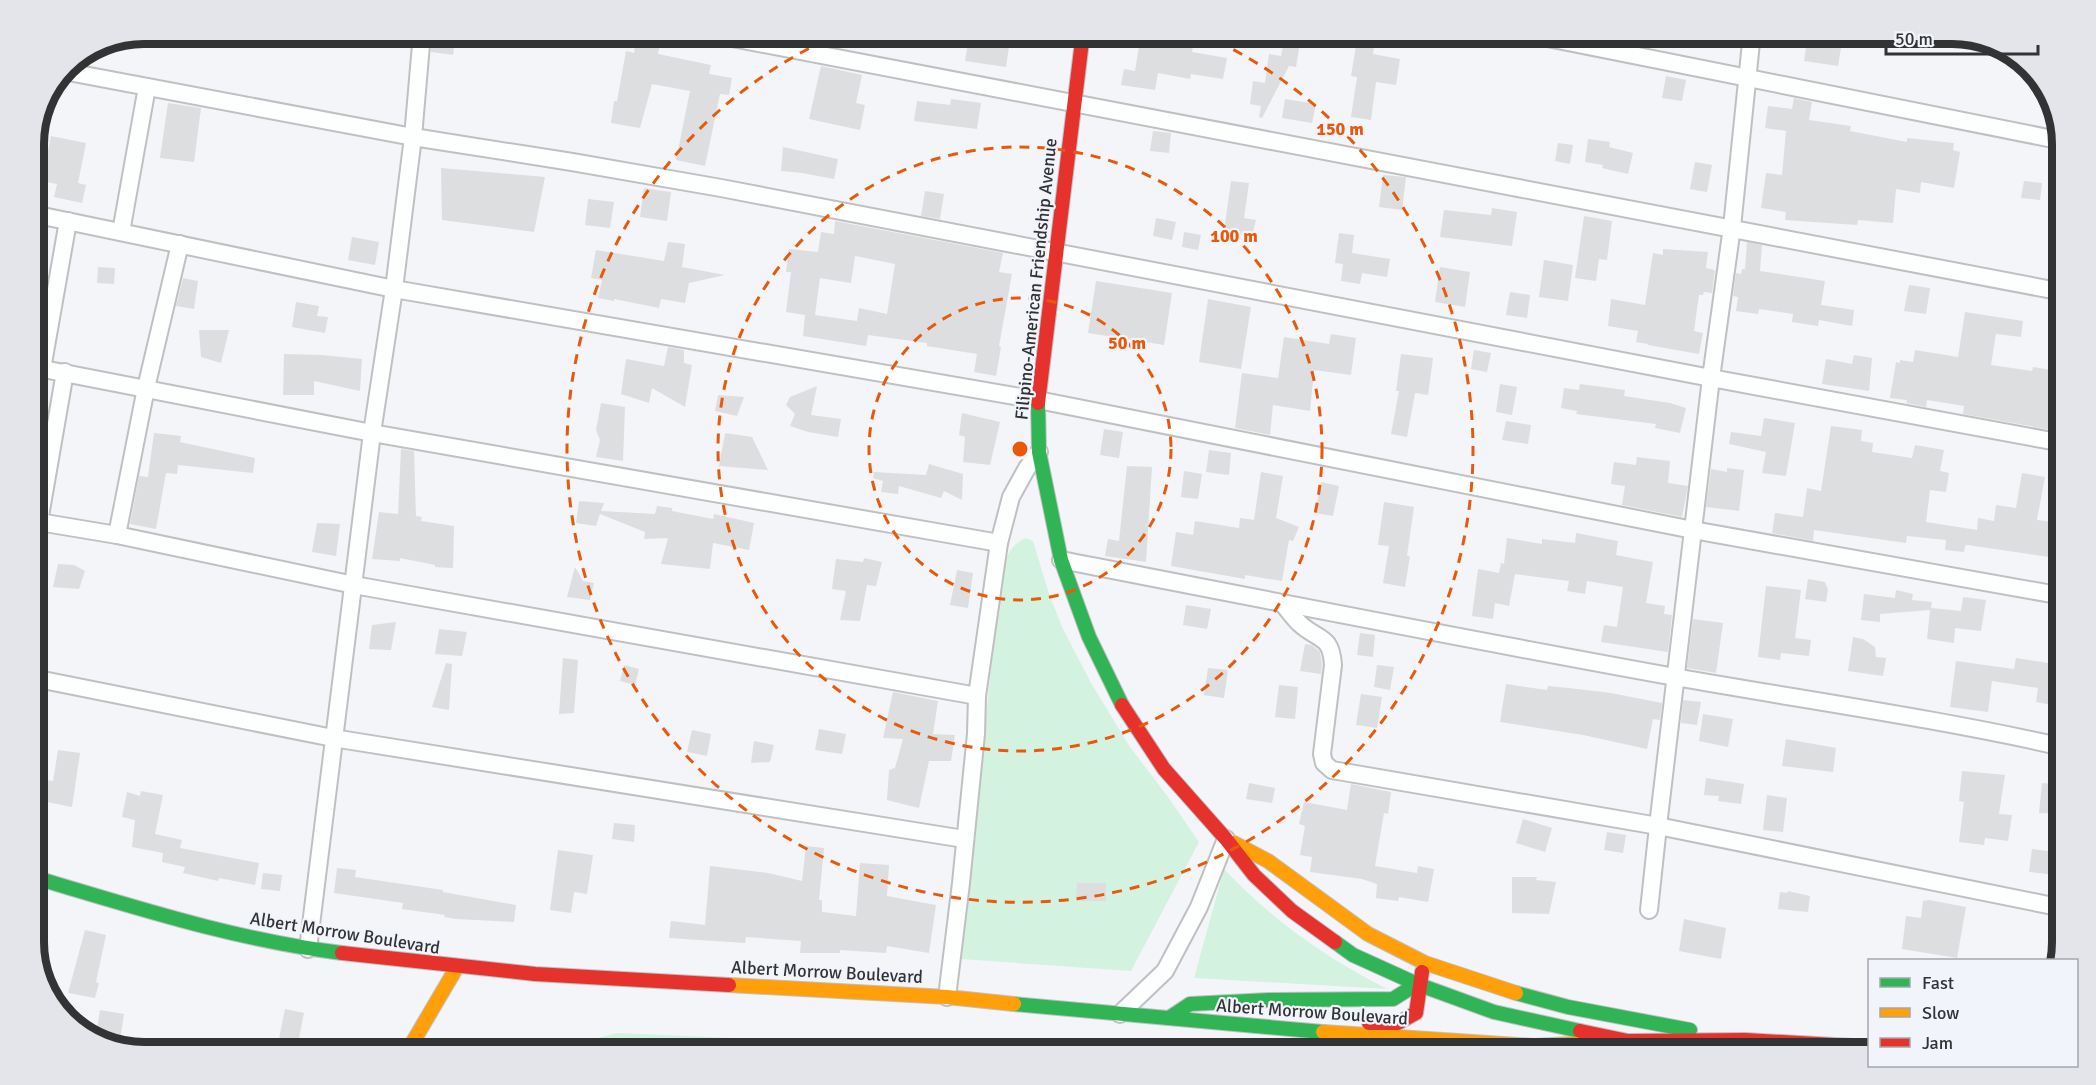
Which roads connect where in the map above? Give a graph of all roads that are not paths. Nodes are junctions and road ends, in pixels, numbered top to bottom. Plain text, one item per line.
1 (421, 44) edge
2 (765, 44) edge
3 (1082, 44) edge
4 (1580, 44) edge
5 (1750, 44) edge
6 (73, 73) edge
7 (1746, 76) junction
8 (147, 87) junction
9 (1074, 102) junction
10 (413, 137) junction
11 (2052, 139) edge
12 (44, 216) edge
13 (68, 221) junction
14 (1732, 227) junction
15 (121, 232) junction
16 (180, 244) junction
17 (1056, 252) junction
18 (394, 288) junction
19 (2052, 290) edge
20 (44, 339) edge
21 (44, 369) edge
22 (65, 372) junction
23 (1711, 378) junction
24 (146, 388) junction
25 (1038, 400) junction
26 (372, 433) junction
27 (2052, 441) edge
28 (1039, 452) junction
29 (44, 481) edge
30 (44, 523) edge
31 (1693, 530) junction
32 (117, 535) junction
33 (999, 543) junction
34 (1061, 560) junction
35 (354, 585) junction
36 (2052, 594) edge
37 (1283, 604) junction
38 (1675, 677) junction
39 (44, 680) edge
40 (977, 696) junction
41 (333, 738) junction
42 (2052, 745) edge
43 (1658, 826) junction
44 (1226, 838) junction
45 (964, 839) junction
46 (44, 880) edge
47 (2052, 906) edge
48 (1649, 910) dead end
49 (308, 949) junction
50 (1425, 963) junction
51 (457, 968) junction
52 (1417, 984) junction
53 (947, 997) junction
54 (1120, 1014) junction
55 (1169, 1018) junction
56 (1285, 1030) junction
57 (1745, 1040) junction
58 (1628, 1041) junction
59 (412, 1042) edge
60 (1472, 1042) edge
61 (1609, 1042) edge
62 (1780, 1042) edge

1 - 10 street
2 - 9 street
3 - 9 main road, Filipino-American Friendship Avenue
4 - 7 street
5 - 7 street
6 - 8 street
7 - 11 street
7 - 14 street
8 - 10 street
8 - 15 street
9 - 14 street
9 - 17 main road, Filipino-American Friendship Avenue
10 - 17 street
10 - 18 street
12 - 13 street
13 - 15 street
13 - 20 street
14 - 19 street
14 - 23 street
15 - 16 street
16 - 18 street
16 - 24 street
17 - 23 street
17 - 25 main road, Filipino-American Friendship Avenue
18 - 25 street
18 - 26 street
21 - 22 street
22 - 24 street
22 - 29 street
23 - 27 street
23 - 31 street
24 - 26 street
24 - 32 street
25 - 28 main road, Filipino-American Friendship Avenue
25 - 31 street
26 - 33 street
26 - 35 street
28 - 33 street
28 - 34 main road, Filipino-American Friendship Avenue
30 - 32 street
31 - 36 street
31 - 38 street
32 - 35 street
33 - 40 street
34 - 37 street
34 - 44 main road, Filipino-American Friendship Avenue
35 - 40 street
35 - 41 street
37 - 38 street
37 - 43 street
38 - 42 street
38 - 43 street
39 - 41 street
40 - 45 street
41 - 45 street
41 - 49 street
43 - 47 street
43 - 48 street
44 - 50 main road, Filipino-American Friendship Avenue
44 - 52 main road, Filipino-American Friendship Avenue
44 - 54 street
45 - 53 street
46 - 49 main road, Albert Morrow Boulevard
49 - 51 main road, Albert Morrow Boulevard
50 - 52 main road
50 - 57 main road, Filipino-American Friendship Avenue
51 - 53 main road, Albert Morrow Boulevard
51 - 59 main road
52 - 55 main road
52 - 56 main road
52 - 58 main road, Filipino-American Friendship Avenue
53 - 54 main road, Albert Morrow Boulevard
54 - 55 main road, Albert Morrow Boulevard
55 - 56 main road, Albert Morrow Boulevard
56 - 60 main road, Albert Morrow Boulevard
57 - 58 main road, Filipino-American Friendship Avenue
57 - 62 main road, Filipino-American Friendship Avenue
58 - 61 main road, Albert Morrow Boulevard

